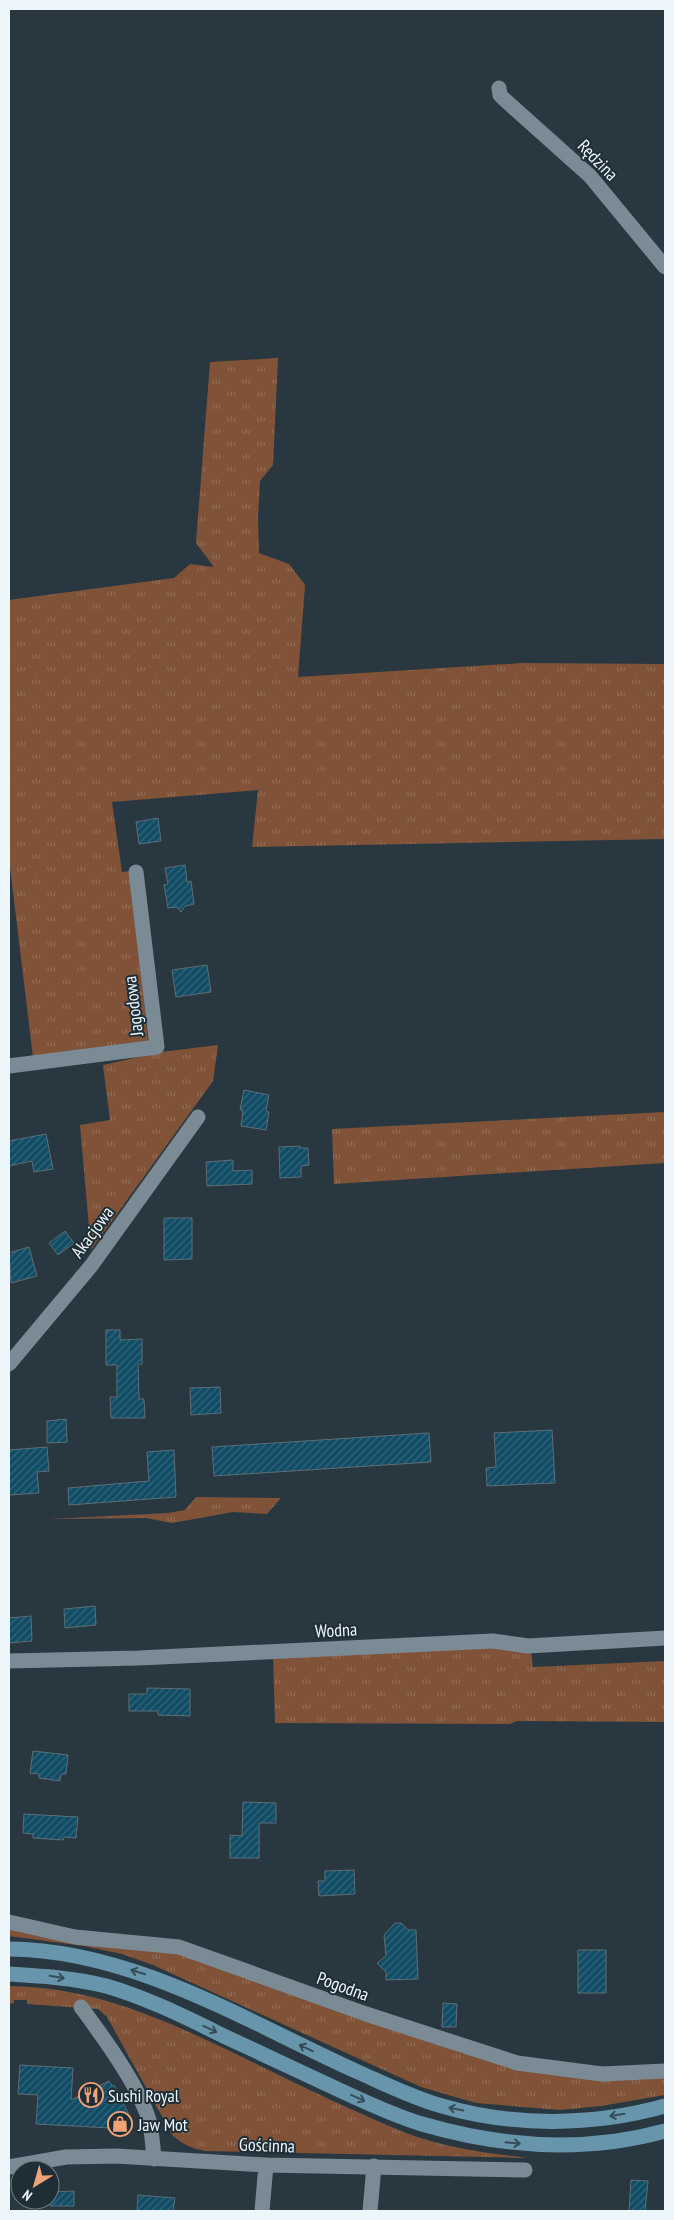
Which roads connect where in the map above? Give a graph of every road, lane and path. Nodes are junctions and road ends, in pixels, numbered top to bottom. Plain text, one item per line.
1 (499, 88) dead end
2 (665, 267) edge
3 (136, 872) dead end
4 (9, 1066) edge
5 (198, 1117) dead end
6 (9, 1364) edge
7 (665, 1638) edge
8 (9, 1661) edge
9 (9, 1922) edge
10 (9, 1950) edge
11 (9, 1974) edge
12 (81, 2007) dead end
13 (665, 2071) edge
14 (665, 2106) edge
15 (665, 2134) edge
16 (154, 2159) junction
17 (266, 2164) junction
18 (374, 2166) junction
19 (9, 2167) edge
20 (525, 2170) dead end
21 (262, 2211) edge
22 (370, 2211) edge

1 - 2 street, Rędzina
3 - 4 street, Jagodowa
5 - 6 street, Akacjowa
7 - 8 street, Wodna
9 - 13 street, Pogodna
14 -> 10 main road
11 -> 15 main road
12 - 16 street
16 - 17 street, Gościnna
16 - 19 street, Gościnna
17 - 18 street, Gościnna
17 - 21 street
18 - 20 street, Gościnna
18 - 22 street

